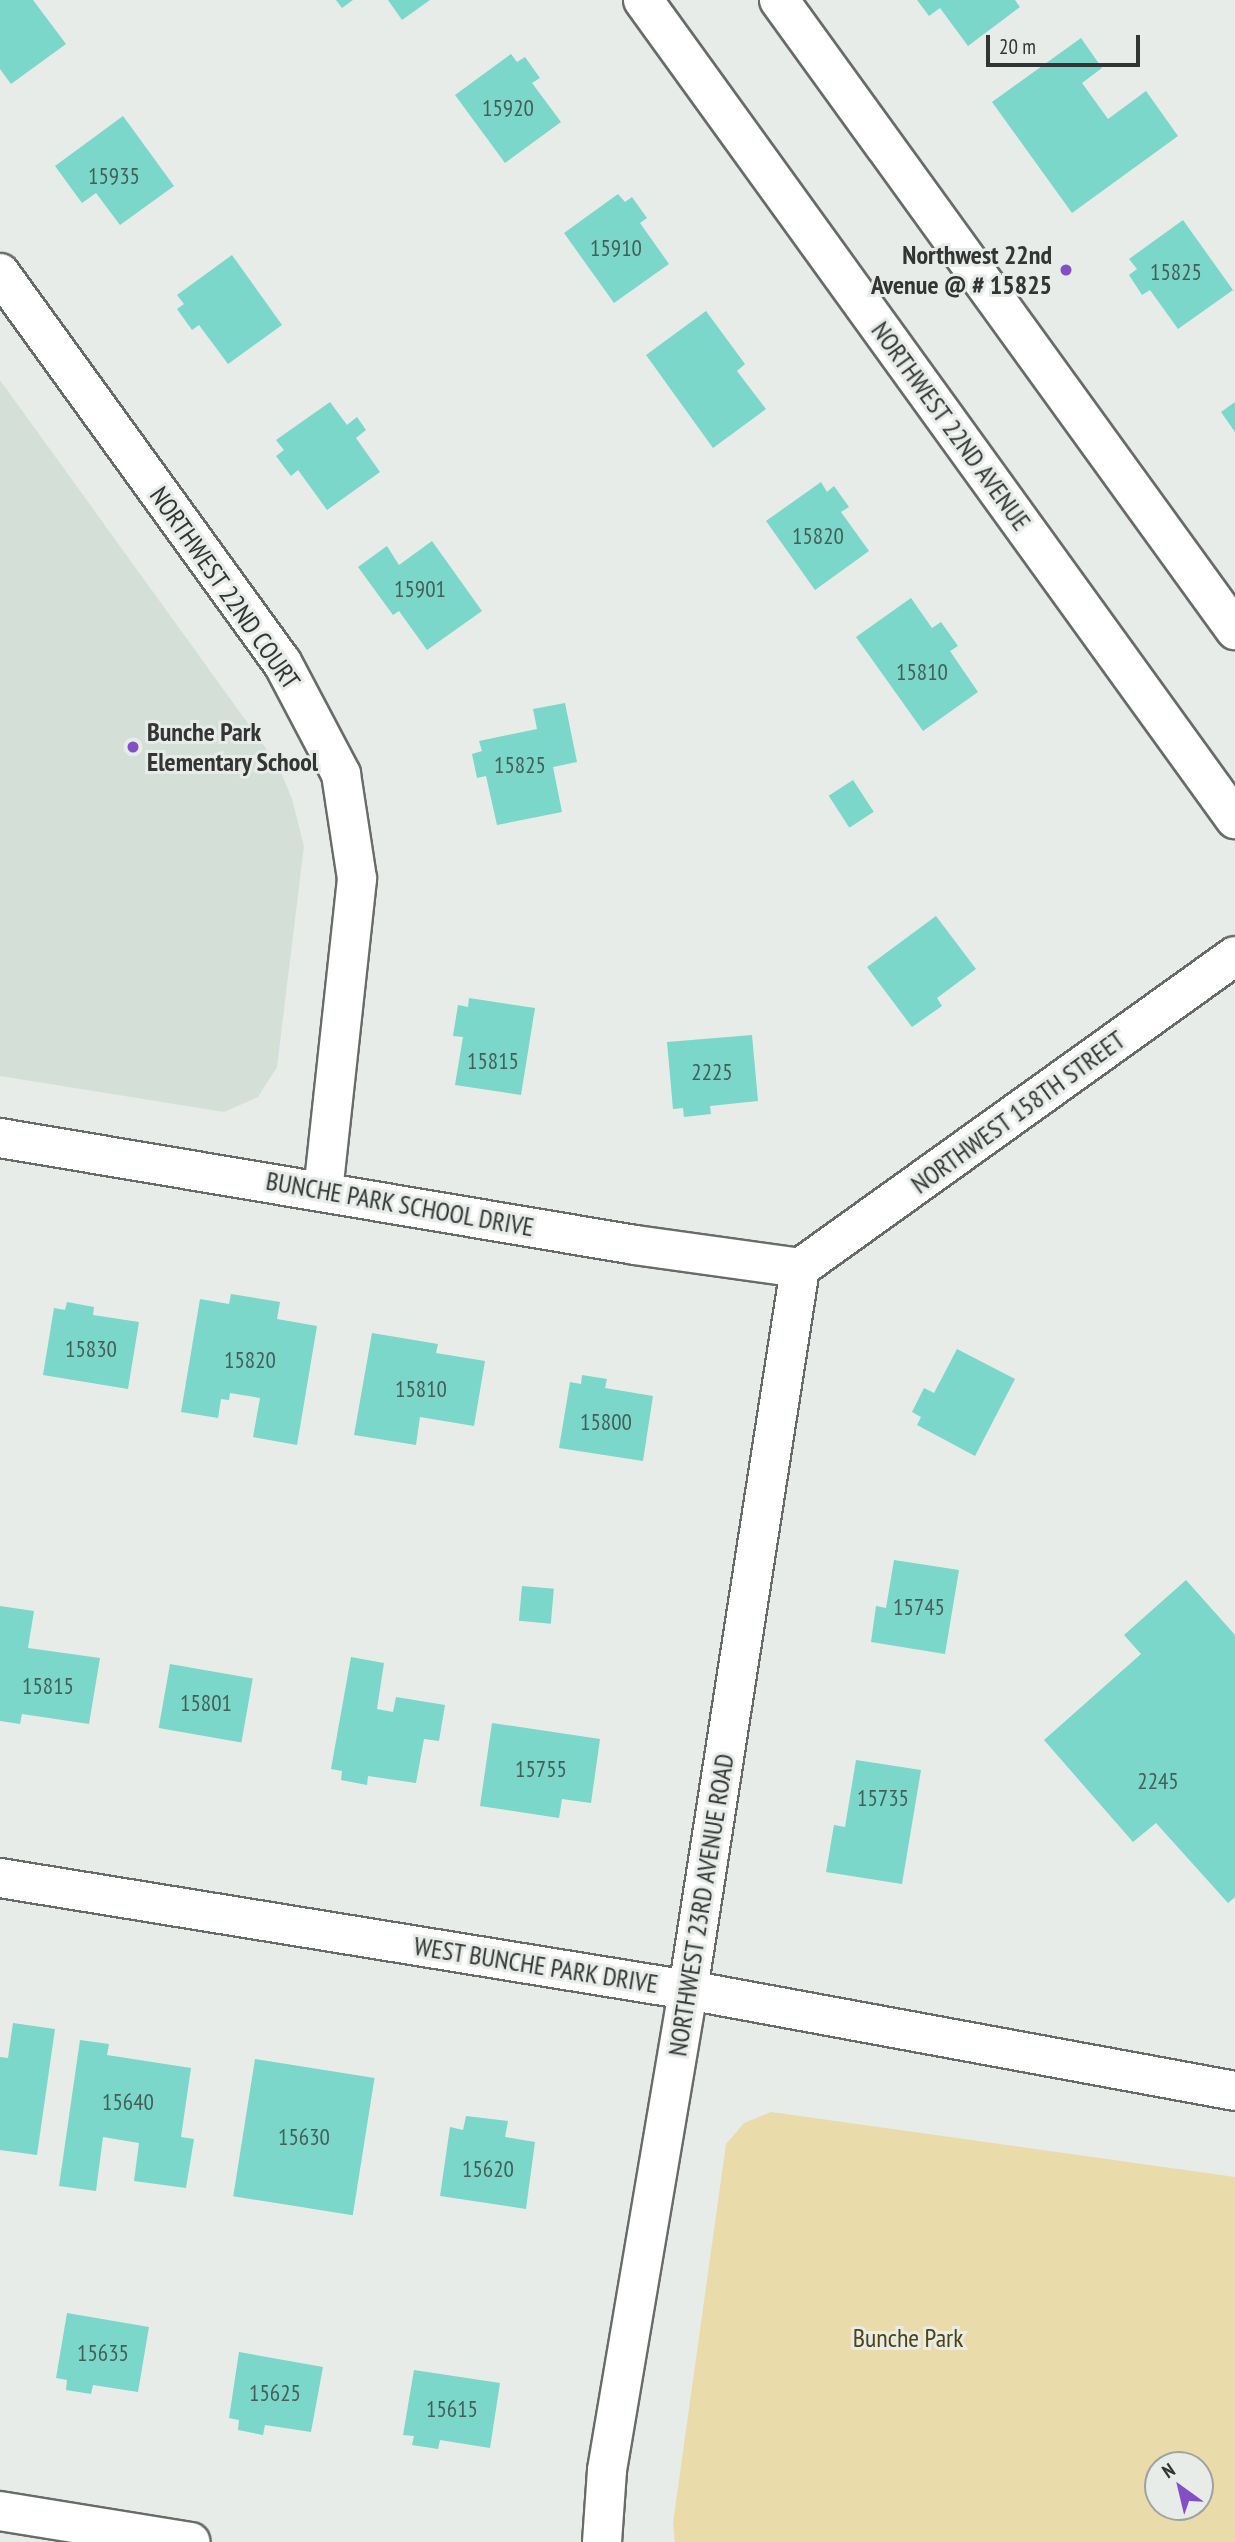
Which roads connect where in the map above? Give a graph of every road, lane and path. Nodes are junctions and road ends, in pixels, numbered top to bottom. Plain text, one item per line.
1 (643, 0) edge
2 (779, 0) edge
3 (0, 273) edge
4 (1235, 630) edge
5 (1235, 819) edge
6 (1235, 956) edge
7 (0, 1138) edge
8 (323, 1190) junction
9 (800, 1268) junction
10 (0, 1878) edge
11 (688, 1990) junction
12 (1235, 2091) edge
13 (0, 2511) edge
14 (191, 2542) edge
15 (602, 2542) edge

1 - 5 street, NORTHWEST 22ND AVENUE
2 - 4 street
3 - 8 street, NORTHWEST 22ND COURT
6 - 9 street, NORTHWEST 158TH STREET
7 - 8 street, BUNCHE PARK SCHOOL DRIVE
8 - 9 street, BUNCHE PARK SCHOOL DRIVE
9 - 11 street, NORTHWEST 23RD AVENUE ROAD
10 - 11 street, WEST BUNCHE PARK DRIVE
11 - 12 street, WEST BUNCHE PARK DRIVE
11 - 15 street, NORTHWEST 23RD AVENUE ROAD
13 - 14 street

